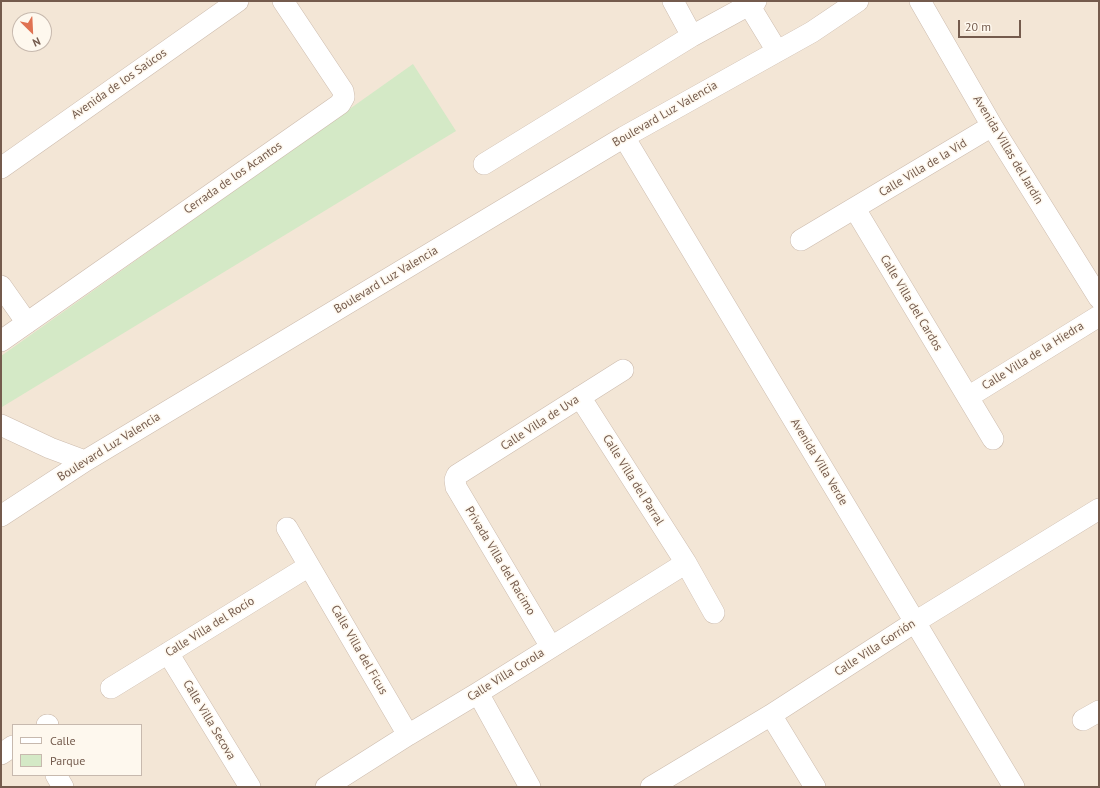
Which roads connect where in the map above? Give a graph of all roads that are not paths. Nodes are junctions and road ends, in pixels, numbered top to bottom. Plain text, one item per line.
1 (238, 1) edge
2 (283, 1) edge
3 (673, 1) edge
4 (858, 1) edge
5 (920, 1) edge
6 (752, 3) edge
7 (692, 36) junction
8 (777, 51) junction
9 (992, 126) junction
10 (624, 137) junction
11 (484, 164) dead end
12 (1, 168) edge
13 (855, 209) junction
14 (801, 240) dead end
15 (1, 286) edge
16 (1099, 298) edge
17 (1099, 316) edge
18 (27, 322) junction
19 (1, 341) edge
20 (623, 370) dead end
21 (968, 396) junction
22 (580, 397) junction
23 (1, 425) edge
24 (993, 439) dead end
25 (85, 461) junction
26 (457, 475) joint
27 (1099, 509) edge
28 (1, 516) edge
29 (287, 528) dead end
30 (686, 562) junction
31 (309, 566) junction
32 (714, 613) dead end
33 (915, 622) junction
34 (551, 647) junction
35 (168, 654) junction
36 (111, 688) dead end
37 (478, 694) junction
38 (771, 715) junction
39 (408, 735) junction
40 (12, 747) edge
41 (1, 754) edge
42 (57, 776) edge
43 (63, 787) edge
44 (250, 787) edge
45 (326, 787) edge
46 (530, 787) edge
47 (651, 787) edge
48 (815, 787) edge
49 (1014, 787) edge

1 - 12 street, Avenida de los Saúcos
2 - 18 street, Cerrada de los Acantos
3 - 7 street
4 - 8 street, Boulevard Luz Valencia
5 - 9 street, Avenida Villas del Jardín
6 - 7 street
6 - 8 street
7 - 11 street
8 - 10 street, Boulevard Luz Valencia
9 - 13 street, Calle Villa de la Vid
9 - 16 street, Avenida Villas del Jardín
10 - 25 street, Boulevard Luz Valencia
10 - 33 street, Avenida Villa Verde
13 - 14 street, Calle Villa de la Vid
13 - 21 street, Calle Villa del Cardos
15 - 18 street
17 - 21 street, Calle Villa de la Hiedra
18 - 19 street, Cerrada de los Acantos
20 - 22 street, Calle Villa de Uva
21 - 24 street, Calle Villa del Cardos
22 - 26 street, Calle Villa de Uva
22 - 30 street, Calle Villa del Parral
23 - 25 street
25 - 28 street, Boulevard Luz Valencia
26 - 34 street, Privada Villa del Racimo
27 - 33 street, Calle Villa Gorrión
29 - 31 street, Calle Villa del Ficus
30 - 32 street, Calle Villa del Parral
30 - 34 street, Calle Villa Corola
31 - 35 street, Calle Villa del Rocío
31 - 39 street, Calle Villa del Ficus
33 - 38 street, Calle Villa Gorrión
33 - 49 street, Avenida Villa Verde
34 - 37 street, Calle Villa Corola
35 - 36 street, Calle Villa del Rocío
35 - 44 street, Calle Villa Secova
37 - 39 street, Calle Villa Corola
37 - 46 street
38 - 47 street, Calle Villa Gorrión
38 - 48 street
39 - 45 street, Calle Villa Corola
40 - 41 street
42 - 43 street

